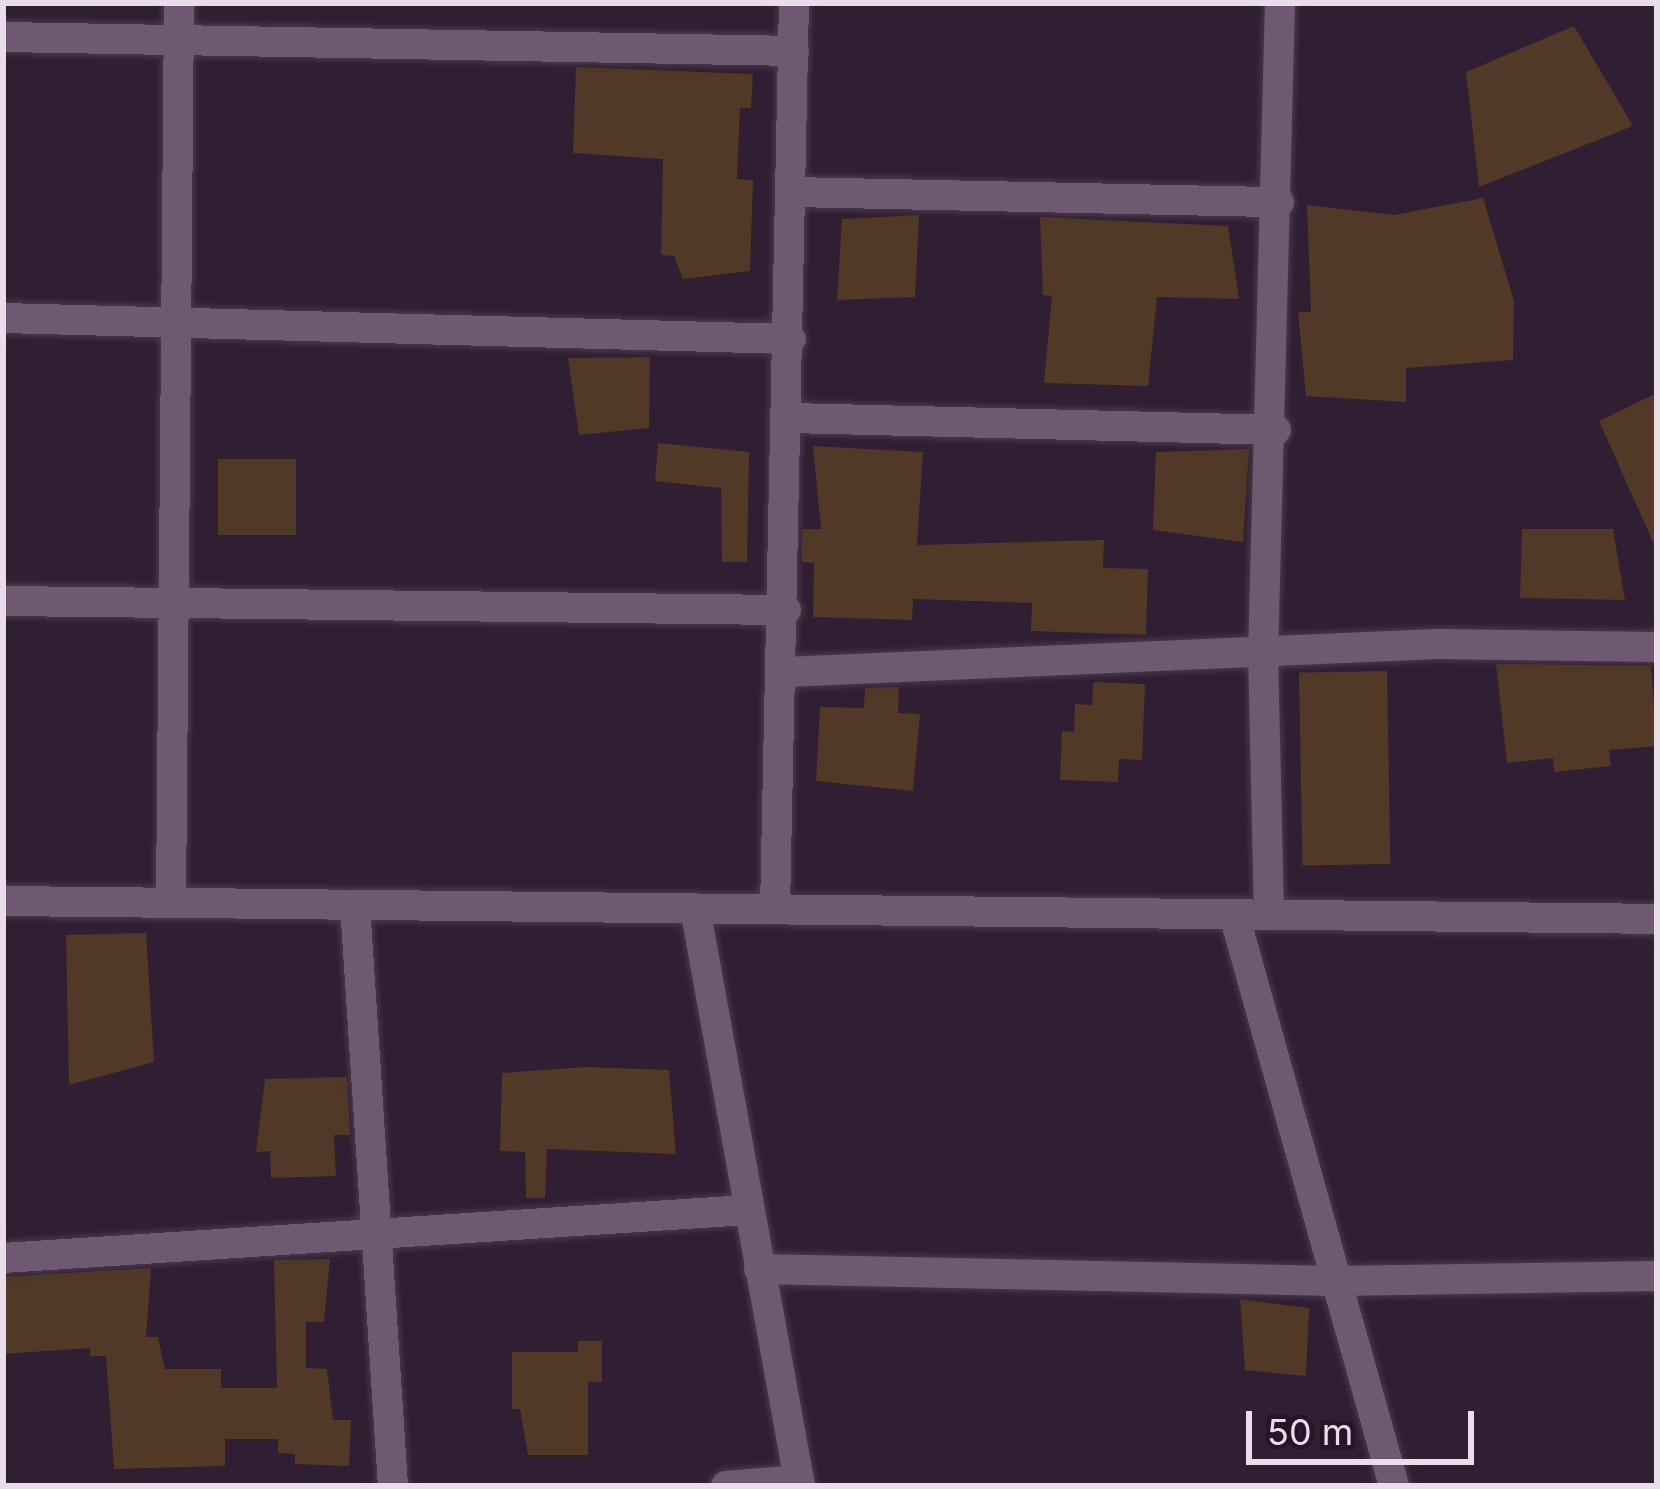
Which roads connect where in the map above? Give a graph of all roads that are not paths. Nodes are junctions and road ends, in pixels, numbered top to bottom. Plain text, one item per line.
1 (179, 3) edge
2 (794, 3) edge
3 (1280, 3) edge
4 (3, 37) edge
5 (178, 40) junction
6 (794, 51) junction
7 (792, 192) junction
8 (1279, 202) junction
9 (3, 318) edge
10 (176, 323) junction
11 (791, 339) junction
12 (790, 418) junction
13 (1276, 430) junction
14 (3, 601) edge
15 (173, 603) junction
16 (786, 610) junction
17 (1657, 647) edge
18 (1263, 656) junction
19 (785, 672) junction
20 (3, 901) edge
21 (171, 903) junction
22 (355, 905) junction
23 (695, 908) junction
24 (775, 909) junction
25 (1269, 915) junction
26 (1235, 918) junction
27 (1657, 919) edge
28 (748, 1210) junction
29 (376, 1230) junction
30 (3, 1258) edge
31 (759, 1269) junction
32 (1657, 1276) edge
33 (1335, 1281) junction
34 (800, 1483) edge
35 (393, 1486) edge
36 (726, 1486) edge
37 (1394, 1486) edge

1 - 5 street
2 - 6 street
3 - 8 street
4 - 5 street
5 - 6 street
5 - 10 street
6 - 7 street
7 - 8 street
7 - 11 street
8 - 13 street
9 - 10 street
10 - 11 street
10 - 15 street
11 - 12 street
12 - 13 street
12 - 16 street
13 - 18 street
14 - 15 street
15 - 16 street
15 - 21 street
16 - 19 street
17 - 18 street
18 - 19 street
18 - 25 street
19 - 24 street
20 - 21 street
21 - 22 street
22 - 23 street
22 - 29 street
23 - 24 street
23 - 28 street
24 - 26 street
25 - 26 street
25 - 27 street
26 - 33 street
28 - 29 street
28 - 31 street
29 - 30 street
29 - 35 street
31 - 33 street
31 - 34 street
32 - 33 street
33 - 37 street
34 - 36 street

